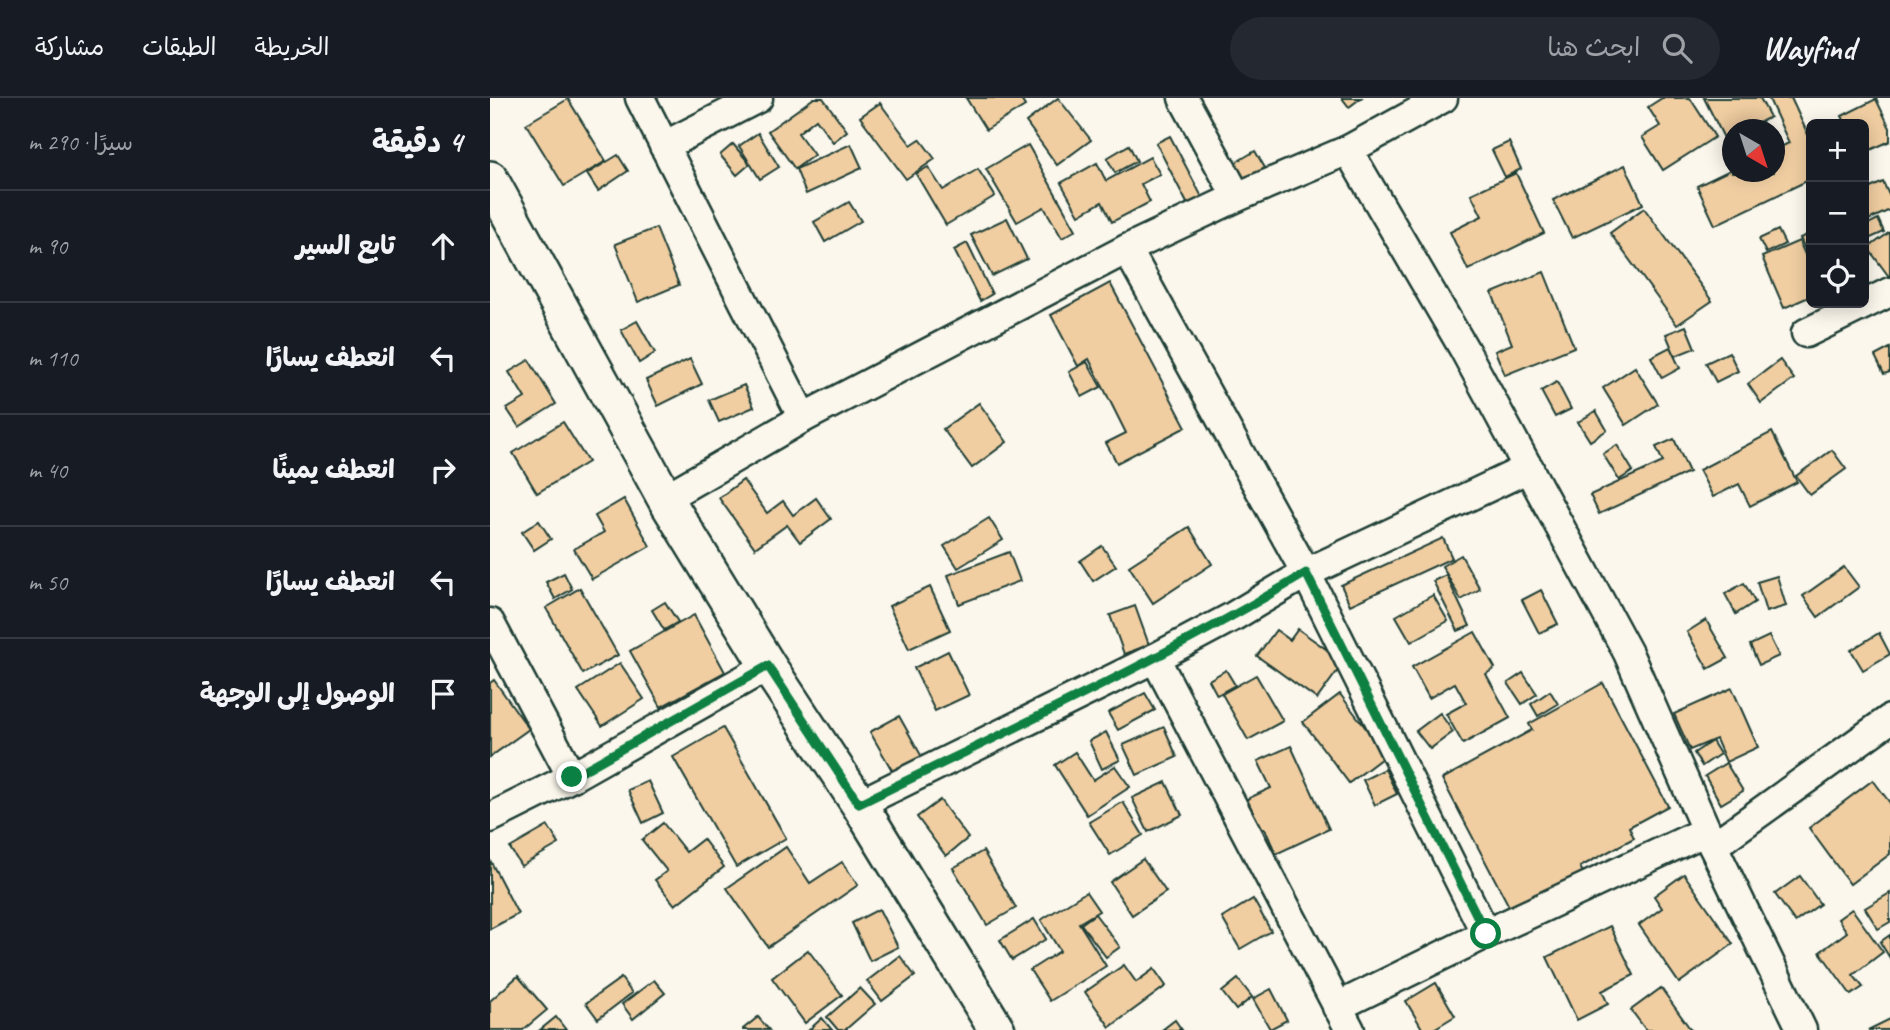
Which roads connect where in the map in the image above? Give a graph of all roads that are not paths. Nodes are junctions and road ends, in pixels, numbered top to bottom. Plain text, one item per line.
1 (640, 98) edge
2 (758, 98) edge
3 (1184, 98) edge
4 (1443, 98) edge
5 (664, 146) junction
6 (1348, 150) junction
7 (490, 179) edge
8 (1237, 197) junction
9 (1127, 249) junction
10 (1890, 292) edge
11 (1806, 333) dead end
12 (803, 418) junction
13 (1530, 468) junction
14 (665, 498) junction
15 (1306, 573) junction
16 (490, 624) edge
17 (1155, 658) junction
18 (768, 666) junction
19 (1890, 719) edge
20 (572, 777) junction
21 (859, 804) junction
22 (490, 818) edge
23 (1709, 838) junction
24 (1486, 934) junction
25 (1343, 1019) edge
26 (997, 1030) edge
27 (1802, 1030) edge

1 - 5 street
2 - 5 street
3 - 8 street
4 - 6 street
5 - 12 street
6 - 8 street
6 - 13 street
7 - 14 street
8 - 9 street
9 - 12 street
9 - 15 street
10 - 11 street
12 - 14 street
13 - 15 street
13 - 23 street
14 - 18 street
15 - 17 street
15 - 24 street
16 - 20 street
17 - 21 street
17 - 25 street
18 - 20 street
18 - 21 street
19 - 23 street
20 - 22 street
21 - 26 street
23 - 24 street
23 - 27 street
24 - 25 street

